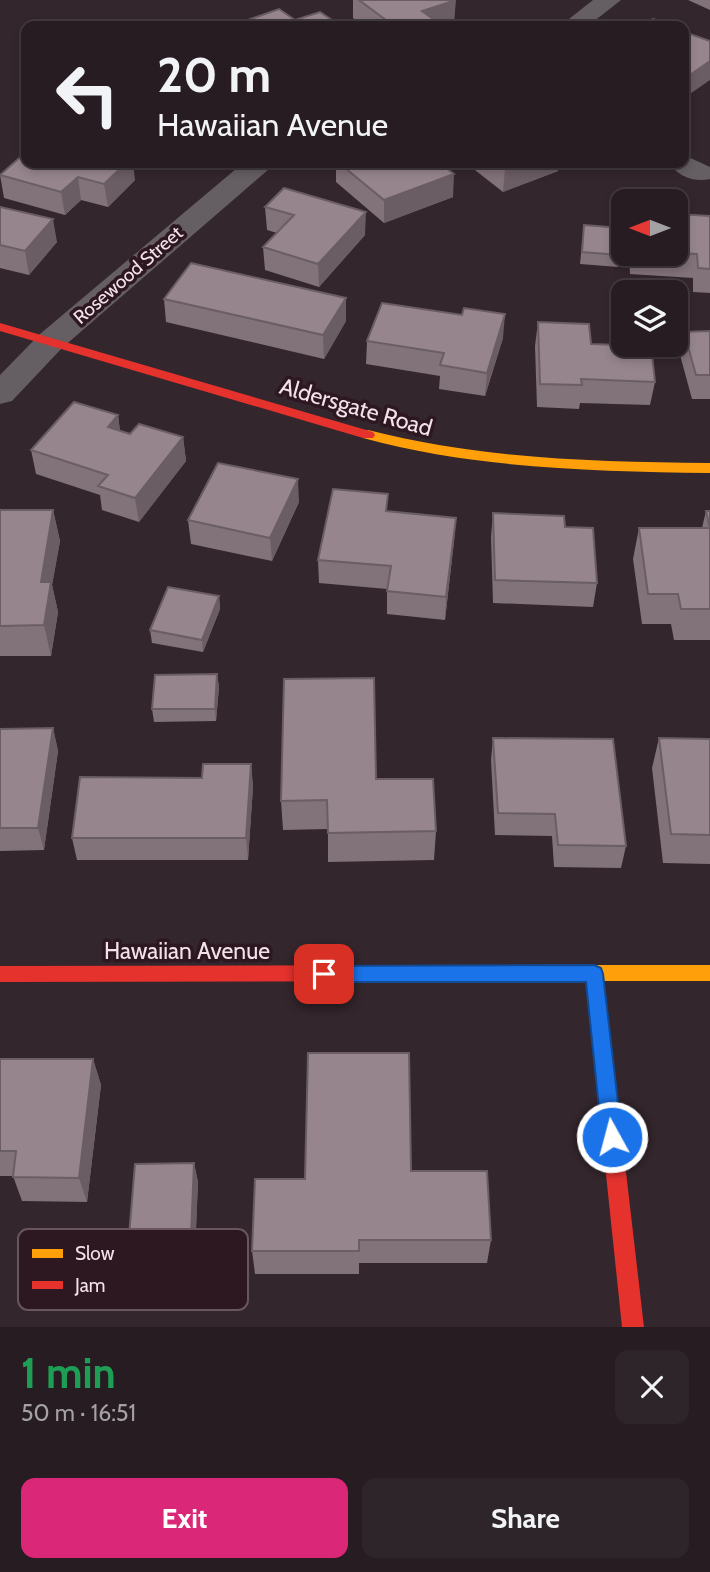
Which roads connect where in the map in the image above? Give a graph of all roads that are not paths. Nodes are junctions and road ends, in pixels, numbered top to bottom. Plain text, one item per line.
1 (609, 0) edge
2 (579, 21) edge
3 (254, 168) edge
4 (0, 327) edge
5 (51, 341) junction
6 (0, 394) edge
7 (710, 468) edge
8 (710, 973) edge
9 (0, 974) edge
10 (594, 974) junction
11 (634, 1327) edge

1 - 2 street
3 - 5 street, Rosewood Street
4 - 5 street, Aldersgate Road
5 - 6 street, Rosewood Street
5 - 7 street, Aldersgate Road
8 - 10 street, Hawaiian Avenue
9 - 10 street, Hawaiian Avenue
10 - 11 street

